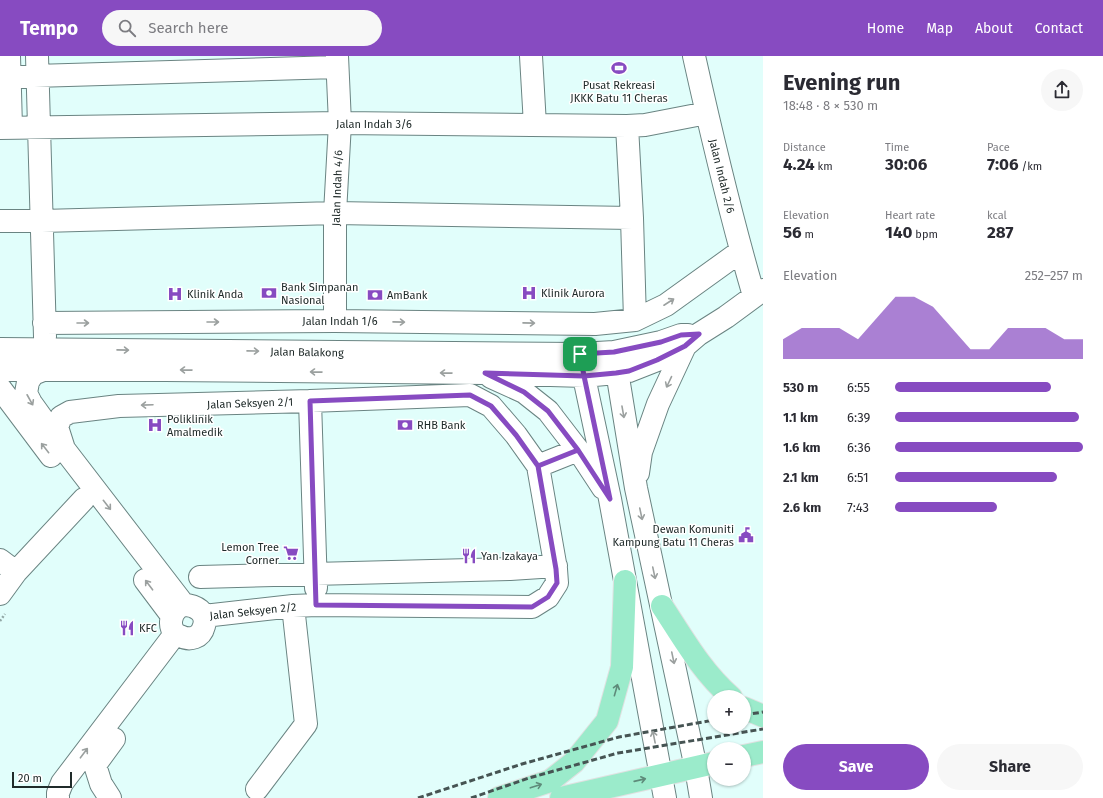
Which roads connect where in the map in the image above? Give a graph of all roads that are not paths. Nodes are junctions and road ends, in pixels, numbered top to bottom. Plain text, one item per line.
1 (531, 56) edge
2 (694, 56) edge
3 (337, 61) edge
4 (38, 66) edge
5 (7, 70) edge
6 (707, 113) junction
7 (340, 123) junction
8 (535, 125) junction
9 (627, 126) junction
10 (5, 127) edge
11 (39, 128) junction
12 (335, 213) junction
13 (632, 218) junction
14 (0, 221) edge
15 (42, 221) junction
16 (741, 251) junction
17 (758, 293) edge
18 (635, 320) junction
19 (335, 321) junction
20 (44, 323) junction
21 (692, 340) junction
22 (0, 349) edge
23 (580, 354) junction
24 (44, 360) junction
25 (615, 363) junction
26 (0, 370) edge
27 (485, 373) junction
28 (584, 376) junction
29 (0, 388) edge
30 (310, 401) junction
31 (64, 449) junction
32 (578, 450) junction
33 (538, 466) junction
34 (636, 488) junction
35 (84, 498) junction
36 (610, 499) junction
37 (8, 566) edge
38 (556, 566) junction
39 (316, 574) junction
40 (200, 577) dead end
41 (625, 581) junction
42 (0, 594) edge
43 (316, 605) junction
44 (293, 606) junction
45 (662, 606) junction
46 (204, 616) junction
47 (179, 623) junction
48 (723, 690) edge
49 (751, 711) edge
50 (763, 716) edge
51 (763, 752) edge
52 (751, 755) edge
53 (705, 765) edge
54 (661, 775) junction
55 (257, 789) dead end
56 (58, 798) edge
57 (110, 798) edge
58 (499, 798) edge
59 (561, 798) edge
60 (665, 798) edge
61 (700, 798) edge

1 - 8 street
2 - 6 street, Jalan Indah 2/6
3 - 4 street
3 - 7 street, Jalan Indah 4/6
4 - 5 street
4 - 11 street
5 - 10 street
6 - 9 street, Jalan Indah 3/6
6 - 16 street, Jalan Indah 2/6
7 - 8 street, Jalan Indah 3/6
7 - 11 street, Jalan Indah 3/6
7 - 12 street, Jalan Indah 4/6
8 - 9 street, Jalan Indah 3/6
9 - 13 street
10 - 11 street, Jalan Indah 3/6
11 - 15 street
12 - 13 street
12 - 15 street
12 - 19 street, Jalan Indah 4/6
13 - 18 street
14 - 15 street
15 - 20 street
16 - 17 street, Jalan Indah 2/6
18 -> 16 street
17 - 21 street
19 -> 18 street, Jalan Indah 1/6
20 -> 19 street, Jalan Indah 1/6
20 - 24 street
21 - 25 street
21 -> 34 street
22 - 24 street, Jalan Balakong
24 -> 23 street, Jalan Balakong
23 - 25 street, Jalan Balakong
23 - 28 street
24 - 26 street, Jalan Balakong
27 -> 24 street, Jalan Balakong
24 -> 31 street
25 - 28 street
25 -> 34 street
27 - 28 street, Jalan Balakong
27 - 32 street
28 - 36 street
35 -> 29 street
30 -> 31 street, Jalan Seksyen 2/1
30 - 33 street, Jalan Seksyen 2/1
30 - 39 street
31 -> 47 street
32 - 33 street
32 - 36 street
33 - 38 street, Jalan Seksyen 2/2
34 -> 45 street
35 - 37 street
47 -> 35 street
36 - 41 street
37 - 42 street
38 - 39 street
38 - 43 street, Jalan Seksyen 2/2
39 - 40 street
39 - 43 street
54 -> 41 street
58 -> 41 highway
43 - 44 street, Jalan Seksyen 2/2
44 - 46 street, Jalan Seksyen 2/2
44 - 55 street
45 - 48 highway
45 -> 53 street
46 - 47 street
46 - 47 street
56 -> 47 street
47 - 57 street
49 - 50 highway
51 - 52 highway
53 - 54 highway
53 - 61 street
59 -> 54 highway
54 - 60 street

